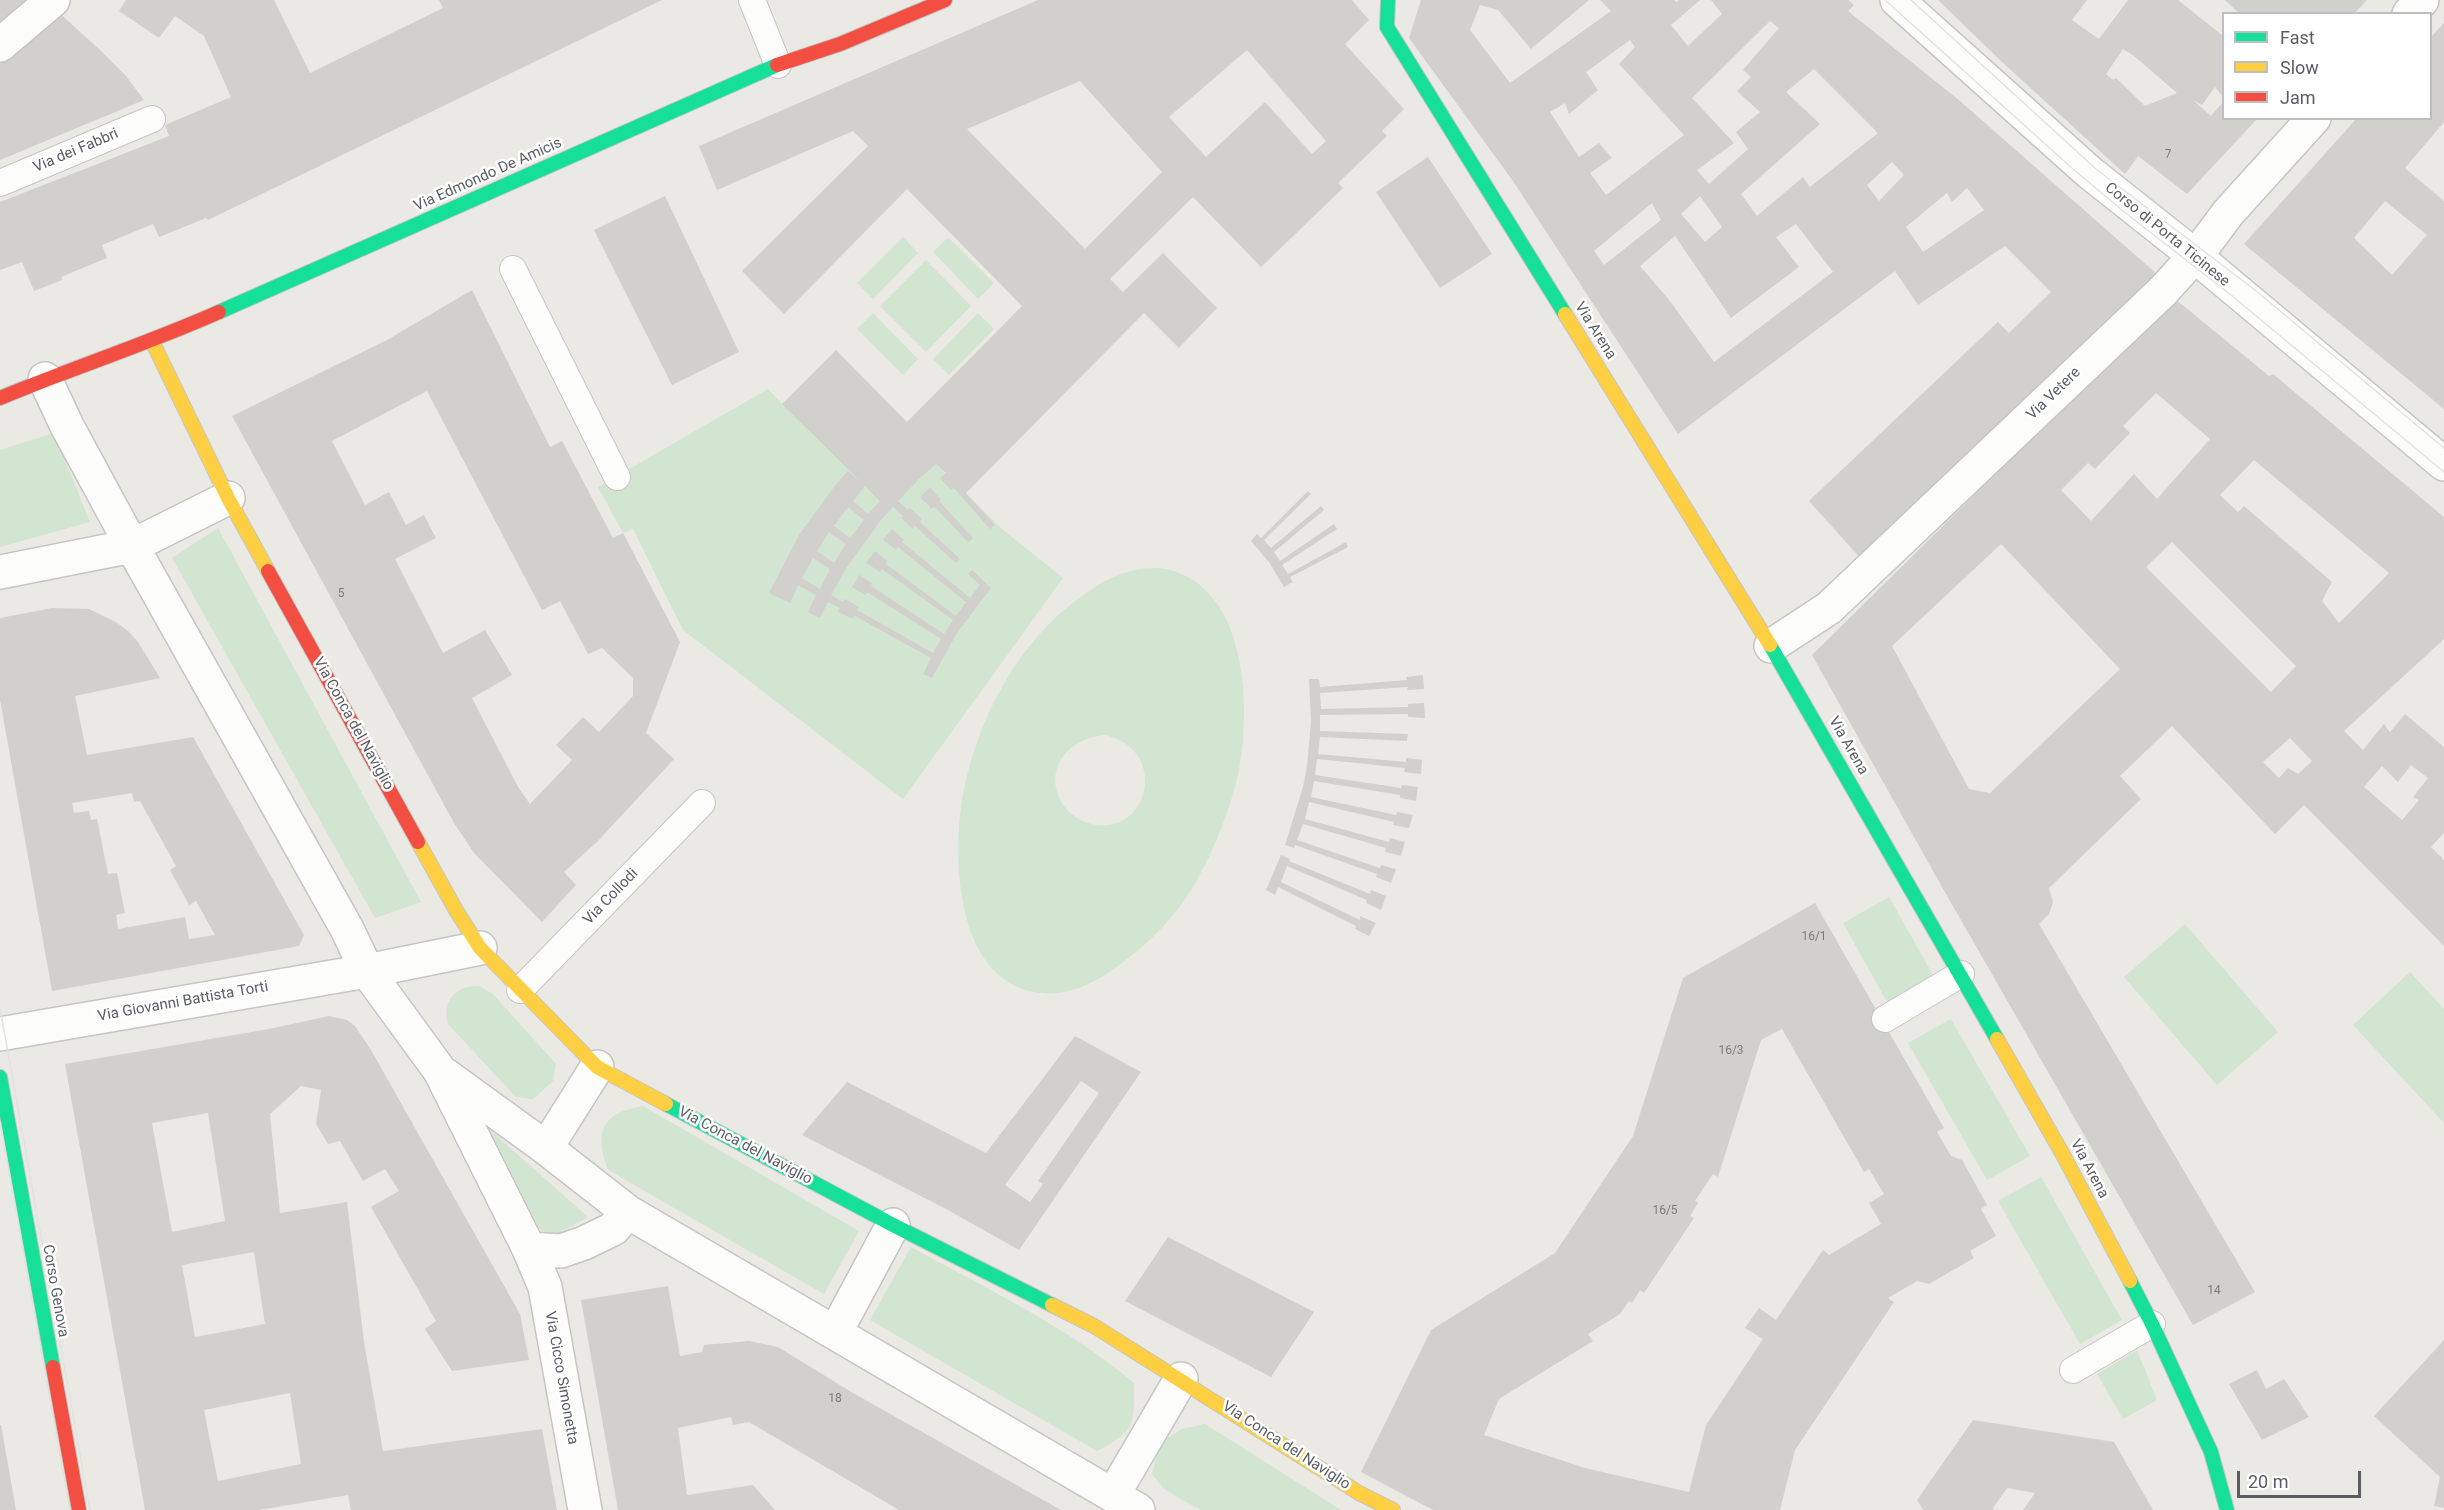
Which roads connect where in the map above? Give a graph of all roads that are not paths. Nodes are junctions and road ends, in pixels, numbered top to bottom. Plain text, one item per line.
1 (53, 0) edge
2 (752, 0) edge
3 (945, 0) edge
4 (1388, 0) edge
5 (1897, 0) edge
6 (2422, 0) edge
7 (2411, 12) edge
8 (0, 45) edge
9 (778, 64) junction
10 (152, 119) dead end
11 (2312, 120) edge
12 (0, 183) edge
13 (2195, 256) junction
14 (513, 270) dead end
15 (152, 341) junction
16 (45, 379) junction
17 (0, 398) edge
18 (2444, 464) edge
19 (617, 477) dead end
20 (228, 498) junction
21 (132, 546) junction
22 (0, 572) edge
23 (1771, 646) junction
24 (702, 803) dead end
25 (480, 948) junction
26 (367, 970) junction
27 (1961, 974) junction
28 (520, 990) junction
29 (1885, 1019) dead end
30 (0, 1034) edge
31 (597, 1067) junction
32 (440, 1071) junction
33 (0, 1077) edge
34 (546, 1148) junction
35 (628, 1212) junction
36 (893, 1225) junction
37 (529, 1249) junction
38 (2152, 1324) junction
39 (835, 1333) junction
40 (2073, 1370) dead end
41 (1181, 1379) junction
42 (1126, 1502) edge
43 (79, 1510) edge
44 (585, 1510) edge
45 (1393, 1510) edge
46 (2227, 1510) edge

1 - 8 street
2 - 9 lane
3 - 9 street, Via Edmondo De Amicis
4 - 23 street, Via Arena
5 - 13 street, Corso di Porta Ticinese
6 - 7 street
9 - 15 street, Via Edmondo De Amicis
10 - 12 lane, Via dei Fabbri
11 - 13 street, Via Vetere
13 - 18 street, Corso di Porta Ticinese
13 - 23 street, Via Vetere
14 - 19 lane
15 - 16 street, Via Edmondo De Amicis
15 - 20 street, Via Conca del Naviglio
16 - 17 street, Via Edmondo De Amicis
16 - 21 street
20 - 21 street
20 - 25 street, Via Conca del Naviglio
21 - 22 street
21 - 26 street
23 - 27 street, Via Arena
24 - 28 lane, Via Collodi
25 - 26 street
25 - 28 street, Via Conca del Naviglio
26 - 30 street, Via Giovanni Battista Torti
26 - 32 street
27 - 29 lane
27 - 38 street, Via Arena
28 - 31 street, Via Conca del Naviglio
31 - 34 street
31 - 36 street, Via Conca del Naviglio
32 - 34 street
32 - 37 street
33 - 43 street, Corso Genova
34 - 35 street
35 - 37 street
35 - 39 street
36 - 39 street
36 - 41 street, Via Conca del Naviglio
37 - 44 street, Via Cicco Simonetta
38 - 40 lane
38 - 46 street, Via Arena
39 - 42 street
41 - 42 street
41 - 45 street, Via Conca del Naviglio

